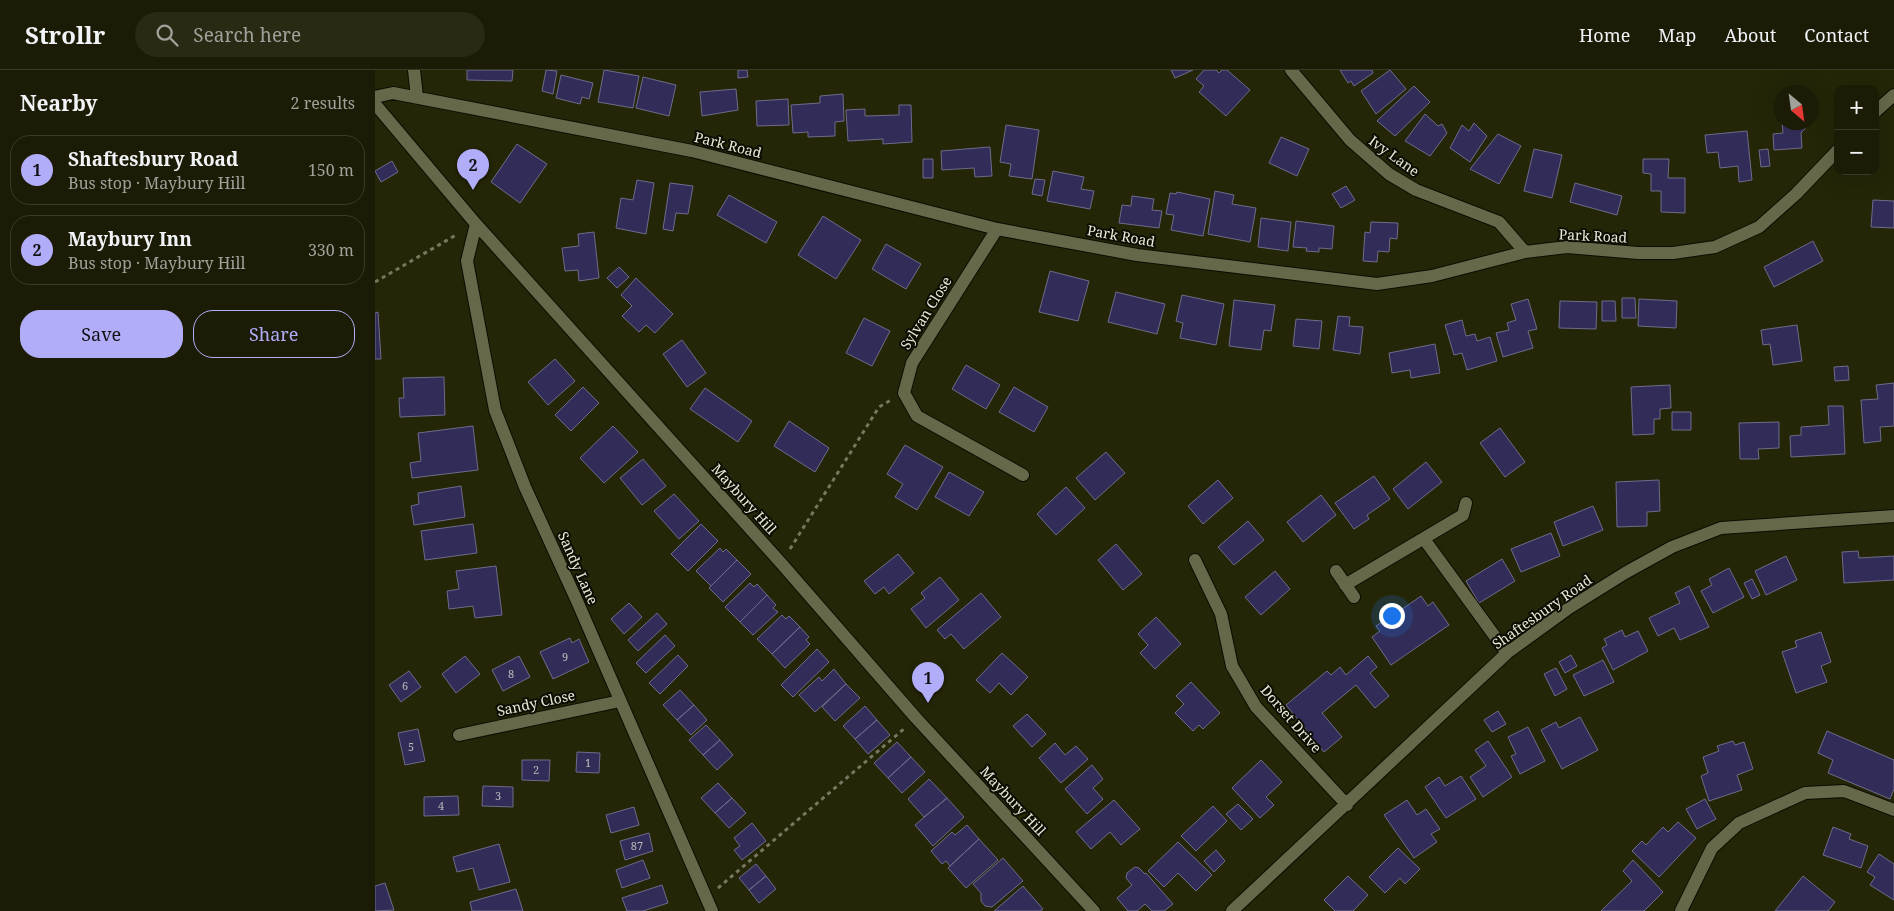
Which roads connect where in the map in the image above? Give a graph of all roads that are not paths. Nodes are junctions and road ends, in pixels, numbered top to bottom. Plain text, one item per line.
1 (1291, 70) edge
2 (413, 71) edge
3 (1894, 95) edge
4 (375, 97) edge
5 (417, 97) junction
6 (375, 104) edge
7 (1879, 108) edge
8 (1834, 154) edge
9 (476, 224) junction
10 (997, 229) junction
11 (1525, 252) junction
12 (1023, 475) dead end
13 (1466, 503) dead end
14 (1894, 516) edge
15 (1423, 539) junction
16 (1195, 560) dead end
17 (1336, 572) dead end
18 (1345, 585) junction
19 (1354, 597) dead end
20 (1507, 653) junction
21 (620, 701) junction
22 (459, 735) dead end
23 (1347, 805) junction
24 (1894, 810) edge
25 (712, 911) edge
26 (1094, 911) edge
27 (1232, 911) edge
28 (1681, 911) edge

1 - 11 street, Ivy Lane
2 - 5 street
3 - 7 street
4 - 5 street, Park Road
5 - 10 street, Park Road
6 - 9 street, Maybury Hill
8 - 11 street, Park Road
9 - 21 street, Sandy Lane
9 - 26 street, Maybury Hill
10 - 11 street, Park Road
10 - 12 street, Sylvan Close
13 - 15 street
14 - 20 street, Shaftesbury Road
15 - 18 street
15 - 20 street
16 - 23 street, Dorset Drive
17 - 18 street
18 - 19 street
20 - 23 street, Shaftesbury Road
21 - 22 street, Sandy Close
21 - 25 street, Sandy Lane
23 - 27 street, Shaftesbury Road
24 - 28 street

